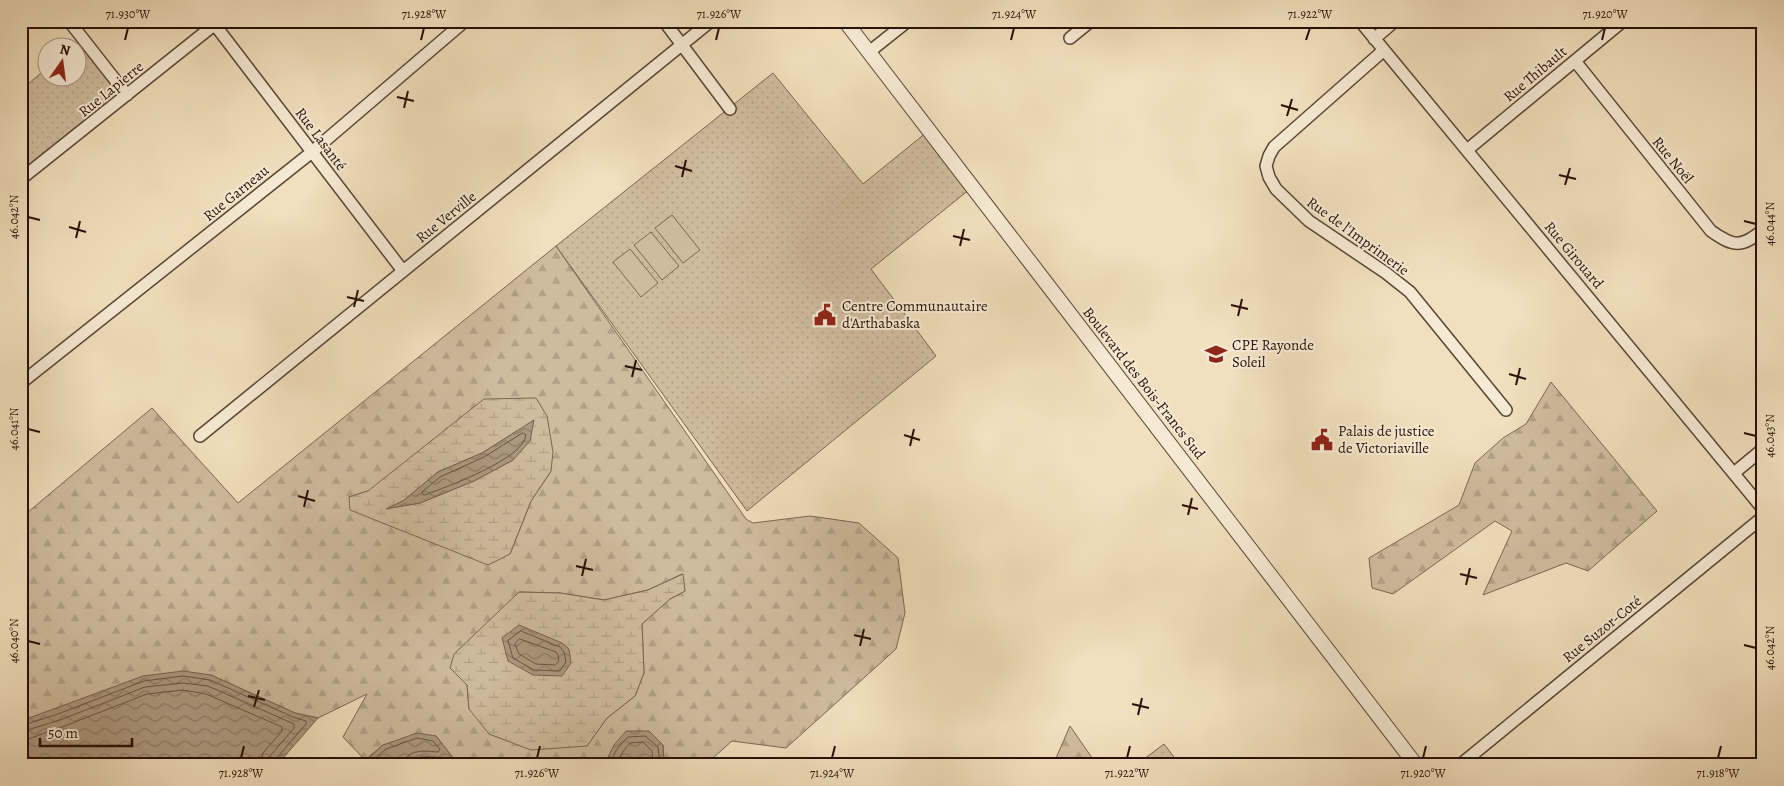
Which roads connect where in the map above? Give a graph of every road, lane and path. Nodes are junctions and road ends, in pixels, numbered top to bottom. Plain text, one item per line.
1 (69, 21) edge
2 (465, 21) edge
3 (664, 21) edge
4 (711, 21) edge
5 (845, 21) edge
6 (908, 21) edge
7 (1091, 21) edge
8 (1360, 21) edge
9 (1394, 21) edge
10 (1623, 21) edge
11 (217, 23) edge
12 (1070, 38) dead end
13 (1374, 38) junction
14 (682, 45) junction
15 (1384, 50) junction
16 (869, 52) junction
17 (1575, 61) junction
18 (127, 95) junction
19 (730, 109) dead end
20 (1467, 150) junction
21 (312, 152) junction
22 (21, 179) edge
23 (1763, 230) edge
24 (403, 272) junction
25 (21, 383) edge
26 (1506, 410) dead end
27 (200, 436) dead end
28 (1763, 449) edge
29 (1734, 473) junction
30 (1763, 509) edge
31 (1763, 517) edge
32 (1416, 765) edge
33 (1460, 765) edge

1 - 18 street
2 - 21 street, Rue Garneau
3 - 14 street
4 - 14 street, Rue Verville
5 - 16 street, Boulevard des Bois-Francs Sud
6 - 16 street
7 - 12 street
8 - 13 street, Rue Girouard
9 - 13 street
10 - 17 street, Rue Thibault
11 - 18 street, Rue Lapierre
11 - 21 street, Rue Lasanté
13 - 15 street, Rue Girouard
14 - 19 street
14 - 24 street, Rue Verville
15 - 20 street, Rue Girouard
15 - 26 street, Rue de l'Imprimerie
16 - 32 street, Boulevard des Bois-Francs Sud
17 - 20 street, Rue Thibault
17 - 23 street, Rue Noël
18 - 22 street, Rue Lapierre
20 - 29 street, Rue Girouard
21 - 24 street, Rue Lasanté
21 - 25 street, Rue Garneau
24 - 27 street, Rue Verville
28 - 29 street
29 - 30 street, Rue Girouard
31 - 33 street, Rue Suzor-Coté

